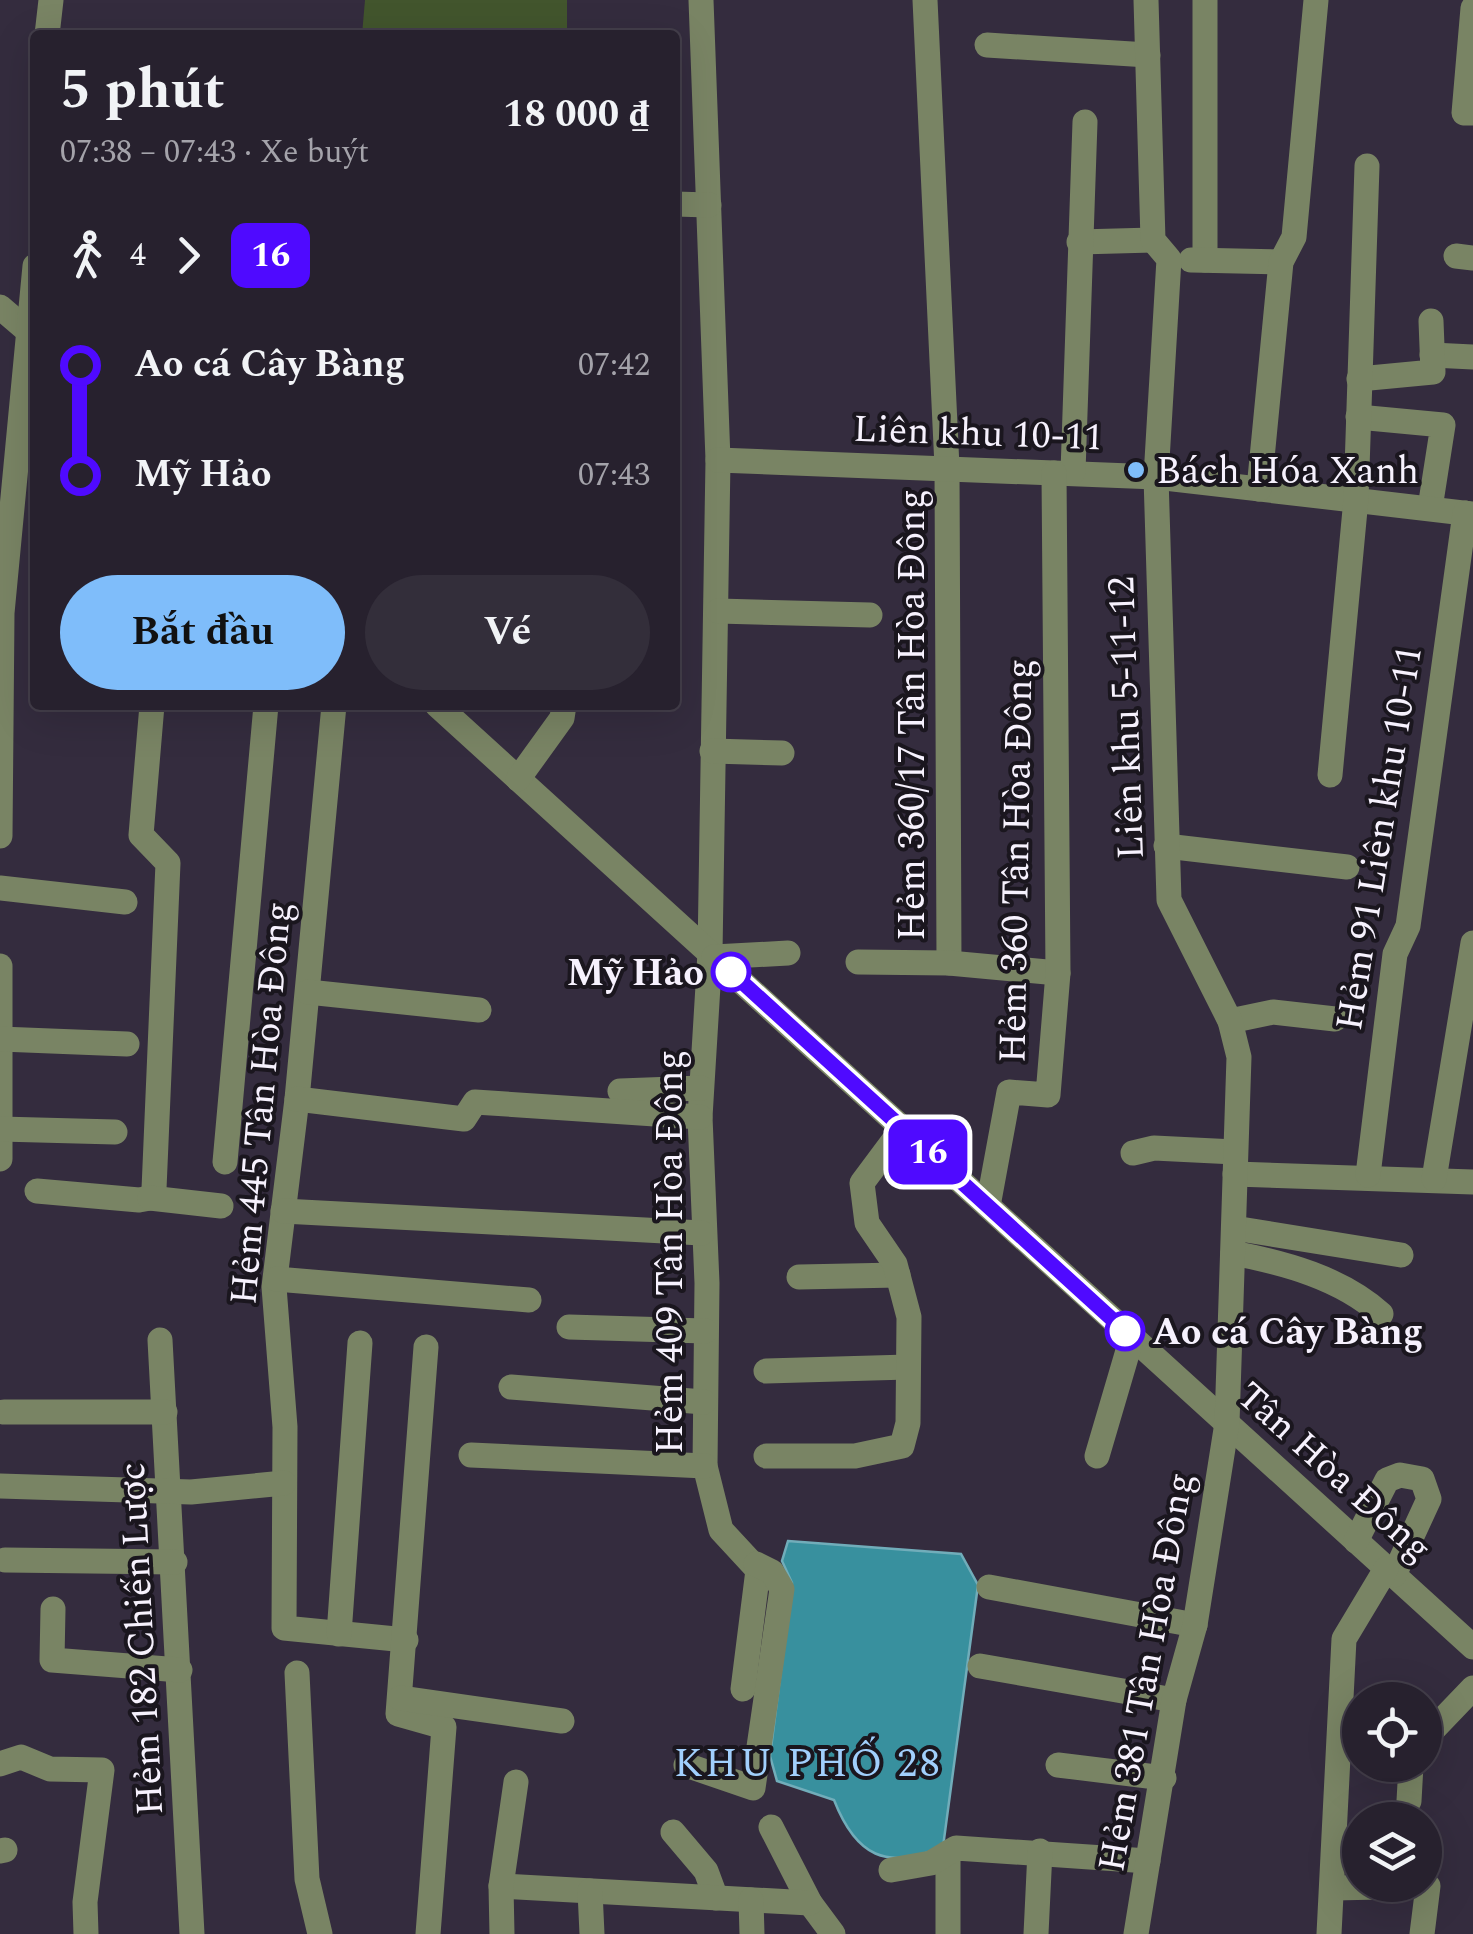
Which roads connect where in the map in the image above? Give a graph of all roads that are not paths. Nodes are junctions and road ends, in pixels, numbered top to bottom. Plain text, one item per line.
1 (701, 0) edge
2 (925, 0) edge
3 (1146, 0) edge
4 (1204, 0) edge
5 (1316, 0) edge
6 (1473, 8) edge
7 (987, 45) dead end
8 (1148, 55) junction
9 (1473, 113) edge
10 (1085, 122) dead end
11 (1366, 166) dead end
12 (680, 204) edge
13 (709, 206) junction
14 (1079, 242) junction
15 (1161, 250) junction
16 (1205, 260) junction
17 (1280, 262) junction
18 (0, 307) edge
19 (1430, 321) dead end
20 (30, 332) edge
21 (30, 354) edge
22 (1432, 355) junction
23 (1473, 357) edge
24 (1359, 378) junction
25 (1358, 417) junction
26 (718, 460) junction
27 (947, 467) junction
28 (1063, 473) junction
29 (1156, 477) junction
30 (1259, 488) junction
31 (1356, 500) junction
32 (1430, 508) junction
33 (5, 514) edge
34 (1469, 514) edge
35 (718, 611) junction
36 (870, 615) dead end
37 (152, 710) edge
38 (266, 710) edge
39 (334, 710) edge
40 (442, 710) edge
41 (563, 710) edge
42 (712, 751) junction
43 (782, 752) dead end
44 (2, 757) edge
45 (1330, 775) dead end
46 (518, 779) junction
47 (0, 836) edge
48 (1166, 846) junction
49 (1347, 867) dead end
50 (0, 888) edge
51 (125, 902) dead end
52 (1473, 943) edge
53 (788, 954) dead end
54 (712, 955) junction
55 (858, 962) dead end
56 (950, 963) junction
57 (0, 966) edge
58 (1058, 972) junction
59 (0, 982) edge
60 (308, 992) junction
61 (479, 1010) dead end
62 (1335, 1019) dead end
63 (1230, 1021) junction
64 (0, 1040) edge
65 (127, 1044) dead end
66 (701, 1088) junction
67 (620, 1091) dead end
68 (297, 1099) junction
69 (700, 1116) junction
70 (902, 1128) junction
71 (0, 1129) edge
72 (115, 1132) dead end
73 (1132, 1153) dead end
74 (0, 1159) edge
75 (225, 1162) dead end
76 (1235, 1163) junction
77 (1368, 1175) junction
78 (1434, 1179) junction
79 (1473, 1182) edge
80 (37, 1191) dead end
81 (150, 1198) junction
82 (220, 1206) dead end
83 (988, 1206) junction
84 (283, 1211) junction
85 (702, 1233) junction
86 (1234, 1240) junction
87 (1402, 1256) dead end
88 (898, 1274) junction
89 (799, 1278) dead end
90 (276, 1279) junction
91 (529, 1300) dead end
92 (1382, 1314) dead end
93 (568, 1328) dead end
94 (706, 1331) junction
95 (1132, 1337) junction
96 (160, 1340) dead end
97 (360, 1343) dead end
98 (426, 1346) dead end
99 (908, 1367) junction
100 (766, 1371) dead end
101 (511, 1386) dead end
102 (704, 1402) junction
103 (4, 1412) dead end
104 (165, 1412) junction
105 (1227, 1423) junction
106 (471, 1455) dead end
107 (766, 1456) dead end
108 (1097, 1456) dead end
109 (706, 1466) junction
110 (284, 1482) junction
111 (0, 1486) edge
112 (169, 1492) junction
113 (1356, 1541) junction
114 (4, 1560) dead end
115 (175, 1562) junction
116 (756, 1564) junction
117 (1390, 1572) junction
118 (988, 1588) dead end
119 (53, 1608) dead end
120 (1195, 1625) junction
121 (338, 1634) junction
122 (406, 1640) junction
123 (1473, 1647) edge
124 (980, 1666) dead end
125 (180, 1670) junction
126 (297, 1672) dead end
127 (743, 1688) dead end
128 (1473, 1688) edge
129 (400, 1698) junction
130 (1174, 1700) junction
131 (1442, 1720) edge
132 (562, 1721) dead end
133 (1, 1764) edge
134 (686, 1765) dead end
135 (1058, 1765) dead end
136 (1164, 1778) junction
137 (516, 1782) dead end
138 (1410, 1782) edge
139 (1409, 1801) dead end
140 (771, 1827) dead end
141 (673, 1832) dead end
142 (1040, 1851) junction
143 (948, 1853) junction
144 (1148, 1861) junction
145 (891, 1870) dead end
146 (500, 1886) junction
147 (1334, 1888) junction
148 (590, 1891) junction
149 (716, 1898) junction
150 (751, 1900) junction
151 (810, 1903) junction
152 (86, 1934) edge
153 (192, 1934) edge
154 (320, 1934) edge
155 (428, 1934) edge
156 (502, 1934) edge
157 (592, 1934) edge
158 (752, 1934) edge
159 (833, 1934) edge
160 (948, 1934) edge
161 (1036, 1934) edge
162 (1136, 1934) edge
163 (1329, 1934) edge
164 (1422, 1934) edge

1 - 13 street, Hẻm 409 Tân Hòa Đông
2 - 27 street, Hẻm 360/17 Tân Hòa Đông
3 - 8 street, Liên khu 5-11-12
4 - 16 street
5 - 17 street
6 - 9 street
7 - 8 street
8 - 15 street, Liên khu 5-11-12
10 - 14 street, Hẻm 360 Tân Hòa Đông
11 - 24 street
12 - 13 street
13 - 26 street, Hẻm 409 Tân Hòa Đông
14 - 15 street
14 - 28 street, Hẻm 360 Tân Hòa Đông
15 - 16 street
15 - 29 street, Liên khu 5-11-12
16 - 17 street
17 - 30 street
18 - 20 street
19 - 22 street
21 - 33 street
22 - 23 street
22 - 24 street
24 - 25 street
25 - 31 street
25 - 32 street
26 - 27 street, Liên khu 10-11
26 - 35 street, Hẻm 409 Tân Hòa Đông
27 - 28 street, Liên khu 10-11
27 - 56 street, Hẻm 360/17 Tân Hòa Đông
28 - 29 street, Liên khu 10-11
28 - 58 street, Hẻm 360 Tân Hòa Đông
29 - 30 street, Liên khu 10-11
29 - 48 street, Liên khu 5-11-12
30 - 31 street, Liên khu 10-11
31 - 32 street, Liên khu 10-11
31 - 45 street
32 - 34 street, Liên khu 10-11
33 - 44 street
34 - 77 street, Hẻm 91 Liên khu 10-11
35 - 36 street
35 - 42 street, Hẻm 409 Tân Hòa Đông
37 - 81 street
38 - 75 street
39 - 60 street, Hẻm 445 Tân Hòa Đông
40 - 46 street, Tân Hòa Đông
41 - 46 street
42 - 43 street
42 - 54 street, Hẻm 409 Tân Hòa Đông
44 - 47 street
46 - 54 street, Tân Hòa Đông
48 - 49 street
48 - 63 street, Liên khu 5-11-12
50 - 51 street
52 - 78 street
53 - 54 street
54 - 66 street, Hẻm 409 Tân Hòa Đông
54 - 70 street, Tân Hòa Đông
55 - 56 street, Hẻm 360/17 Tân Hòa Đông
56 - 58 street, Hẻm 360/17 Tân Hòa Đông
57 - 59 street
58 - 83 street, Hẻm 360 Tân Hòa Đông
59 - 64 street
60 - 61 street
60 - 68 street, Hẻm 445 Tân Hòa Đông
62 - 63 street
63 - 76 street, Liên khu 5-11-12
64 - 65 street
64 - 71 street
66 - 67 street
66 - 69 street, Hẻm 409 Tân Hòa Đông
68 - 69 street
68 - 84 street, Hẻm 445 Tân Hòa Đông
69 - 85 street, Hẻm 409 Tân Hòa Đông
70 - 83 street, Tân Hòa Đông
70 - 88 street
71 - 72 street
71 - 74 street
73 - 76 street
76 - 77 street
76 - 86 street, Liên khu 5-11-12
77 - 78 street
78 - 79 street
80 - 81 street
81 - 82 street
83 - 95 street, Tân Hòa Đông
84 - 85 street
84 - 90 street, Hẻm 445 Tân Hòa Đông
85 - 94 street, Hẻm 409 Tân Hòa Đông
86 - 87 street
86 - 92 street
86 - 105 street, Liên khu 5-11-12
88 - 89 street
88 - 99 street
90 - 91 street
90 - 110 street, Hẻm 445 Tân Hòa Đông
93 - 94 street
94 - 102 street, Hẻm 409 Tân Hòa Đông
95 - 105 street, Tân Hòa Đông
95 - 108 street
96 - 104 street, Hẻm 182 Chiến Lược
97 - 121 street
98 - 122 street
99 - 100 street
99 - 107 street
101 - 102 street
102 - 109 street, Hẻm 409 Tân Hòa Đông
103 - 104 street
104 - 112 street, Hẻm 182 Chiến Lược
105 - 113 street, Tân Hòa Đông
105 - 120 street, Hẻm 381 Tân Hòa Đông
106 - 109 street
109 - 116 street, Hẻm 409 Tân Hòa Đông
110 - 112 street
110 - 121 street, Hẻm 445 Tân Hòa Đông
111 - 112 street
112 - 115 street, Hẻm 182 Chiến Lược
113 - 117 street, Tân Hòa Đông
113 - 117 street
114 - 115 street
115 - 125 street, Hẻm 182 Chiến Lược
116 - 127 street
116 - 134 street
117 - 123 street, Tân Hòa Đông
117 - 147 street
118 - 120 street
119 - 125 street
120 - 130 street, Hẻm 381 Tân Hòa Đông
121 - 122 street
122 - 129 street
124 - 130 street
125 - 153 street, Hẻm 182 Chiến Lược
126 - 154 street
128 - 131 street
129 - 132 street
129 - 155 street
130 - 136 street, Hẻm 381 Tân Hòa Đông
133 - 152 street
135 - 136 street
136 - 144 street, Hẻm 381 Tân Hòa Đông
137 - 146 street
138 - 139 street
140 - 151 street
141 - 149 street
142 - 143 street
142 - 144 street
142 - 161 street
143 - 145 street
143 - 160 street
144 - 162 street, Hẻm 381 Tân Hòa Đông
146 - 148 street
146 - 156 street
147 - 163 street
147 - 164 street
148 - 149 street
148 - 157 street
149 - 150 street
150 - 151 street
150 - 158 street
151 - 159 street

